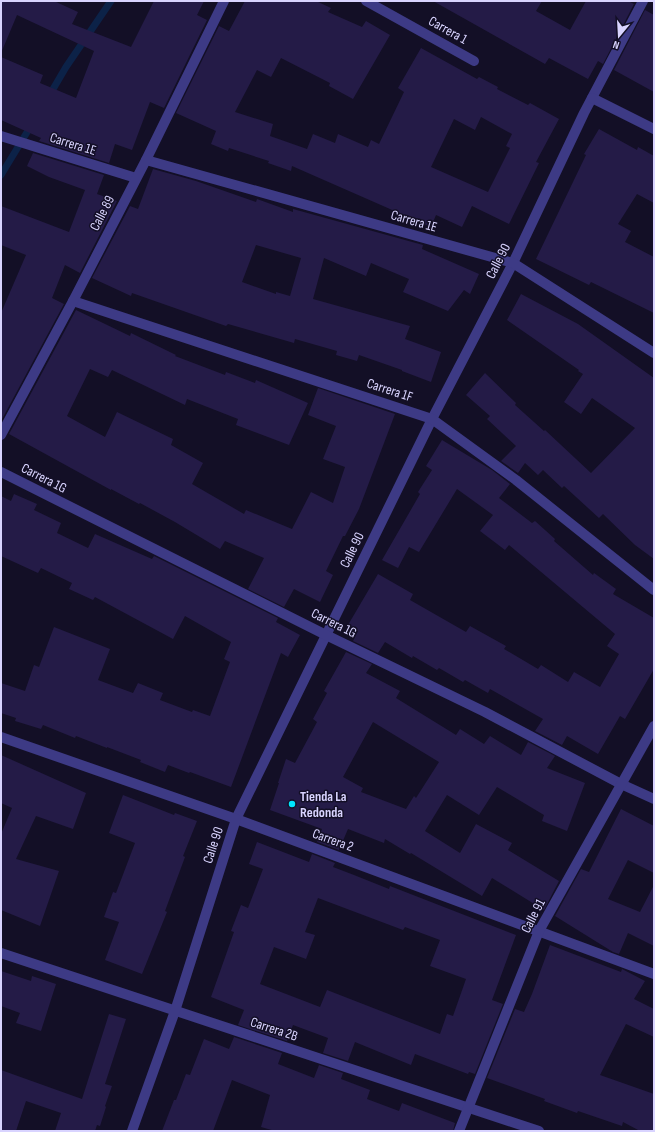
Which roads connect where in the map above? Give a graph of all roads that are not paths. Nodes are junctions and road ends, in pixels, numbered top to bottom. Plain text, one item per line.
1 (224, 1) edge
2 (366, 1) edge
3 (643, 1) edge
4 (474, 61) dead end
5 (592, 98) junction
6 (654, 129) edge
7 (2, 136) edge
8 (146, 160) junction
9 (136, 178) junction
10 (513, 263) junction
11 (73, 301) junction
12 (654, 354) edge
13 (432, 419) junction
14 (1, 435) edge
15 (1, 472) edge
16 (654, 590) edge
17 (326, 635) junction
18 (654, 726) edge
19 (1, 737) edge
20 (621, 784) junction
21 (654, 799) edge
22 (236, 819) junction
23 (539, 931) junction
24 (1, 953) edge
25 (654, 974) edge
26 (174, 1011) junction
27 (468, 1108) junction
28 (132, 1131) edge
29 (459, 1131) edge
30 (539, 1131) edge

1 - 8 street, Calle 89
2 - 4 street, Carrera 1
3 - 5 street, Calle 90
5 - 6 street
5 - 10 street, Calle 90
7 - 9 street, Carrera 1E
8 - 9 street, Calle 89
8 - 10 street, Carrera 1E
9 - 11 street, Calle 89
10 - 12 street, Carrera 1E
10 - 13 street, Calle 90
11 - 13 street, Carrera 1F
11 - 14 street, Calle 89
13 - 16 street, Carrera 1F
13 - 17 street, Calle 90
15 - 17 street, Carrera 1G
17 - 20 street, Carrera 1G
17 - 22 street, Calle 90
18 - 20 street, Calle 91
19 - 22 street, Carrera 2
20 - 21 street, Carrera 1G
20 - 23 street, Calle 91
22 - 23 street, Carrera 2
22 - 26 street, Calle 90
23 - 25 street, Carrera 2
23 - 27 street, Calle 91
24 - 26 street, Carrera 2B
26 - 27 street, Carrera 2B
26 - 28 street, Calle 90
27 - 29 street, Calle 91
27 - 30 street, Carrera 2B

